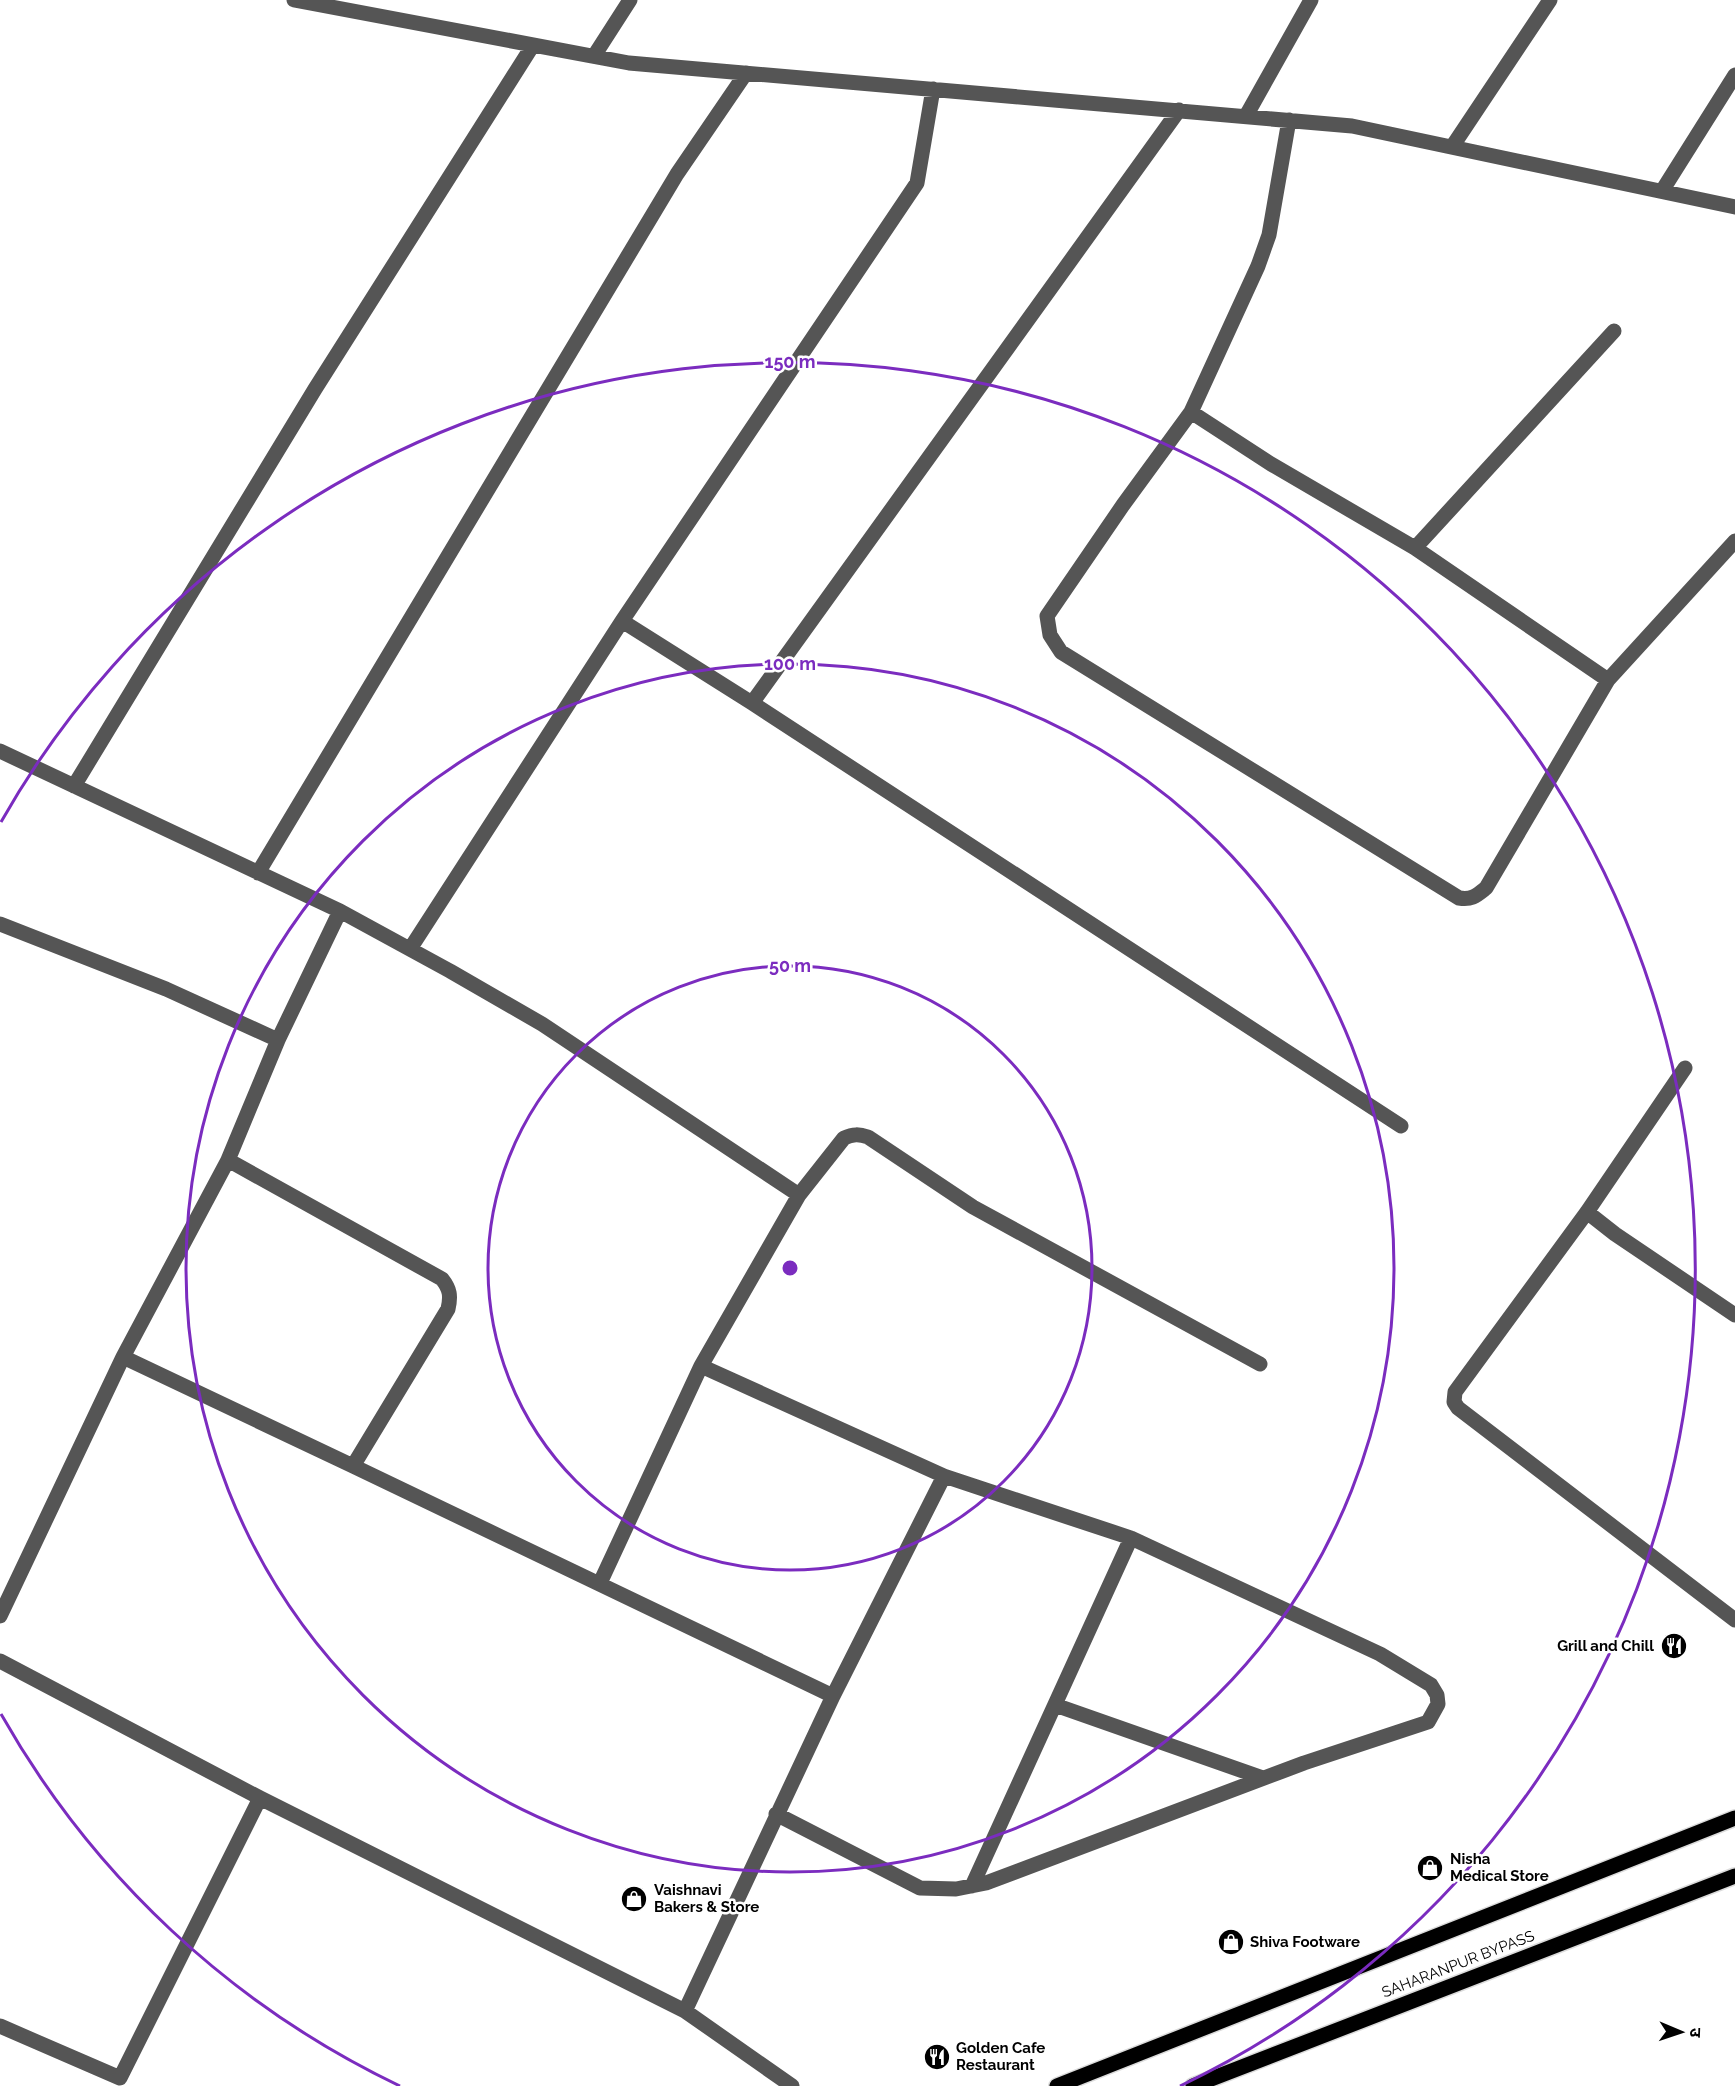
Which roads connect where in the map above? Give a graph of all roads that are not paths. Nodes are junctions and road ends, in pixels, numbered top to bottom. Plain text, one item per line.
1 (296, 0) edge
2 (630, 0) edge
3 (1311, 0) edge
4 (1550, 0) edge
5 (533, 45) junction
6 (594, 56) junction
7 (746, 73) junction
8 (1735, 75) edge
9 (933, 89) junction
10 (1179, 110) junction
11 (1246, 116) junction
12 (1289, 120) junction
13 (1452, 147) junction
14 (1662, 191) junction
15 (1735, 207) edge
16 (1614, 331) dead end
17 (1191, 412) junction
18 (1735, 541) edge
19 (1414, 548) junction
20 (622, 621) junction
21 (1608, 680) junction
22 (752, 703) junction
23 (0, 751) edge
24 (74, 786) junction
25 (258, 873) junction
26 (340, 911) junction
27 (0, 924) edge
28 (410, 949) junction
29 (278, 1040) junction
30 (1685, 1068) dead end
31 (1401, 1126) dead end
32 (228, 1160) junction
33 (799, 1195) junction
34 (1587, 1212) junction
35 (1735, 1314) edge
36 (123, 1357) junction
37 (1260, 1364) dead end
38 (700, 1366) junction
39 (353, 1466) junction
40 (944, 1476) junction
41 (1131, 1538) junction
42 (600, 1583) junction
43 (0, 1616) edge
44 (1735, 1620) edge
45 (0, 1661) edge
46 (833, 1696) junction
47 (1055, 1705) junction
48 (1263, 1779) junction
49 (260, 1798) junction
50 (776, 1814) junction
51 (1735, 1818) edge
52 (1735, 1876) edge
53 (972, 1886) junction
54 (685, 2011) junction
55 (0, 2026) edge
56 (118, 2082) edge
57 (792, 2086) edge
58 (1057, 2086) edge
59 (1193, 2086) edge

1 - 5 street
2 - 6 street
3 - 11 street
4 - 13 street
5 - 6 street
5 - 24 street
6 - 7 street
7 - 9 street
7 - 25 street
8 - 14 street
9 - 10 street
9 - 20 street
10 - 11 street
10 - 22 street
11 - 12 street
12 - 13 street
12 - 17 street
13 - 14 street
14 - 15 street
16 - 19 street
17 - 19 street
17 - 21 street
18 - 21 street
19 - 21 street
20 - 22 street
20 - 28 street
22 - 31 street
23 - 24 street
24 - 25 street
25 - 26 street
26 - 28 street
26 - 29 street
27 - 29 street
28 - 33 street
29 - 32 street
30 - 34 street
32 - 36 street
32 - 39 street
33 - 37 street
33 - 38 street
34 - 35 street
34 - 44 street
36 - 39 street
36 - 43 street
38 - 40 street
38 - 42 street
39 - 42 street
40 - 41 street
40 - 46 street
41 - 47 street
41 - 48 street
42 - 46 street
45 - 49 street
46 - 50 street
47 - 48 street
47 - 53 street
48 - 53 street
49 - 54 street
49 - 56 street
50 - 53 street
50 - 54 street
51 - 58 main road
52 - 59 main road, SAHARANPUR BYPASS
54 - 57 street
55 - 56 street

